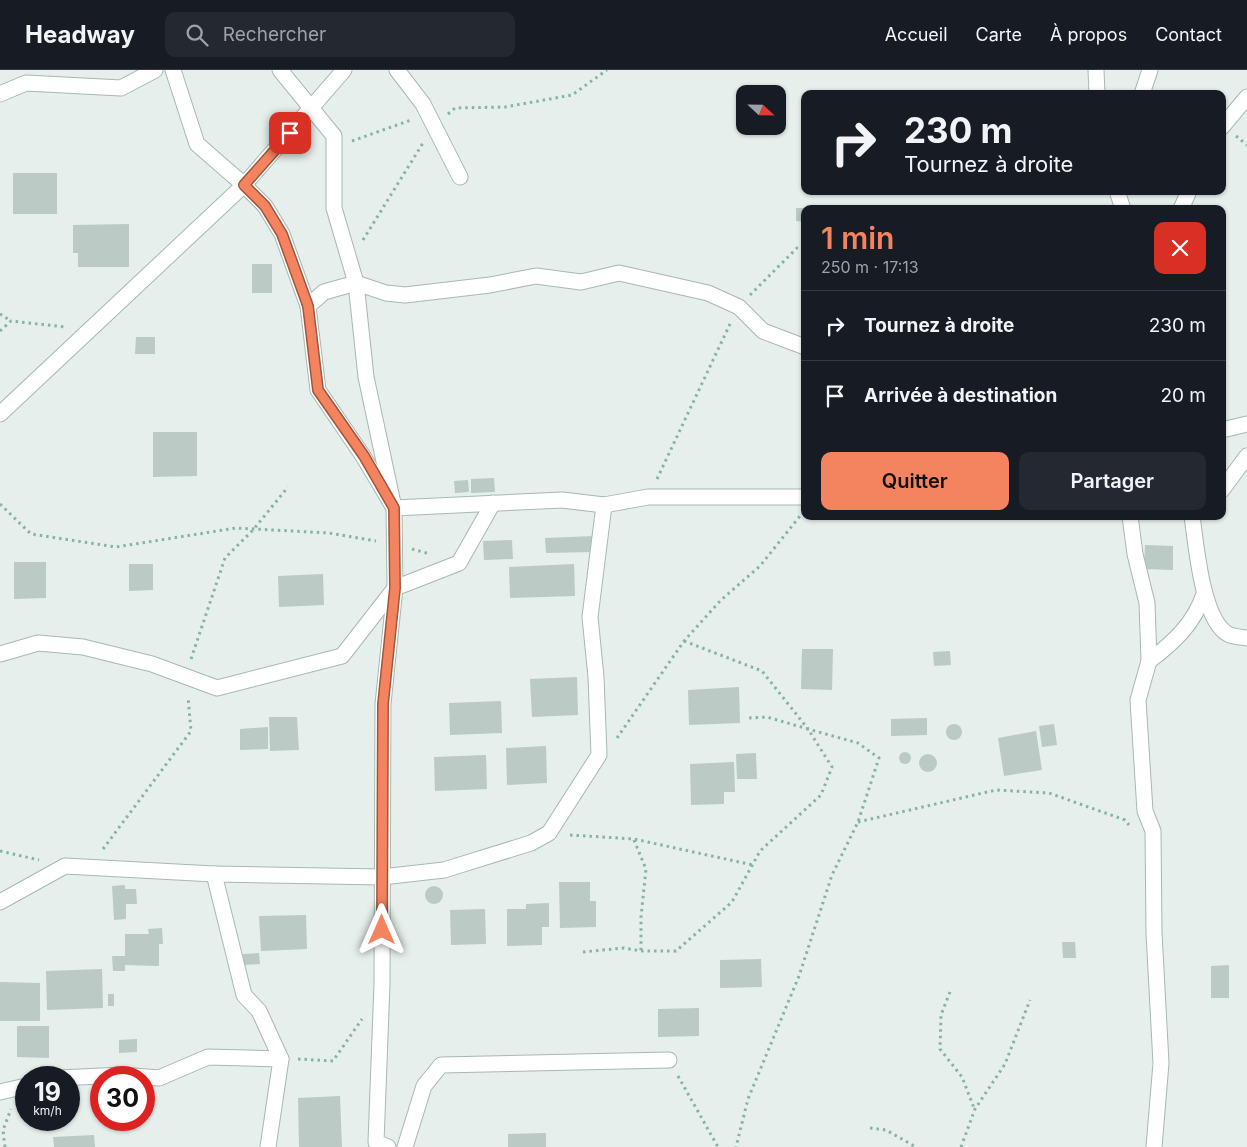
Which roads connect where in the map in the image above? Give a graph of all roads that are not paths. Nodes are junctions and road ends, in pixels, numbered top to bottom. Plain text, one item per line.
1 (132, 70) edge
2 (154, 70) edge
3 (173, 70) edge
4 (280, 70) edge
5 (344, 70) edge
6 (397, 70) edge
7 (1096, 70) edge
8 (1150, 70) edge
9 (121, 88) junction
10 (1097, 90) edge
11 (1143, 90) edge
12 (0, 94) edge
13 (1247, 97) edge
14 (312, 108) junction
15 (1226, 122) edge
16 (460, 177) dead end
17 (244, 185) junction
18 (356, 283) junction
19 (308, 306) junction
20 (801, 345) edge
21 (0, 414) edge
22 (1247, 424) edge
23 (1226, 429) edge
24 (1247, 456) edge
25 (1226, 485) edge
26 (801, 498) edge
27 (493, 503) junction
28 (604, 505) junction
29 (394, 508) junction
30 (1131, 520) edge
31 (1196, 520) edge
32 (395, 588) junction
33 (1204, 594) junction
34 (1247, 638) edge
35 (0, 654) edge
36 (1149, 661) junction
37 (214, 874) junction
38 (382, 877) junction
39 (0, 902) edge
40 (281, 1059) junction
41 (669, 1060) road end
42 (80, 1077) edge
43 (15, 1088) edge
44 (0, 1092) edge
45 (268, 1147) edge
46 (388, 1147) edge
47 (405, 1147) edge
48 (1154, 1147) edge

1 - 9 street
2 - 9 street
3 - 17 street
4 - 14 street
5 - 14 street
6 - 16 street
7 - 10 street
8 - 11 street
9 - 12 street
13 - 15 street
14 - 17 street
14 - 18 street
17 - 19 street
17 - 21 street
18 - 19 street
18 - 20 street
18 - 29 street
19 - 29 street
22 - 23 street
24 - 25 street
26 - 28 street
27 - 28 street
27 - 29 street
27 - 32 street
28 - 38 street
29 - 32 street
30 - 36 street
31 - 33 street
32 - 35 street
32 - 38 street
33 - 34 street
33 - 36 street
36 - 48 street
37 - 38 street
37 - 39 street
37 - 40 street
38 - 46 street
40 - 42 street
40 - 45 street
41 - 47 street
43 - 44 street

